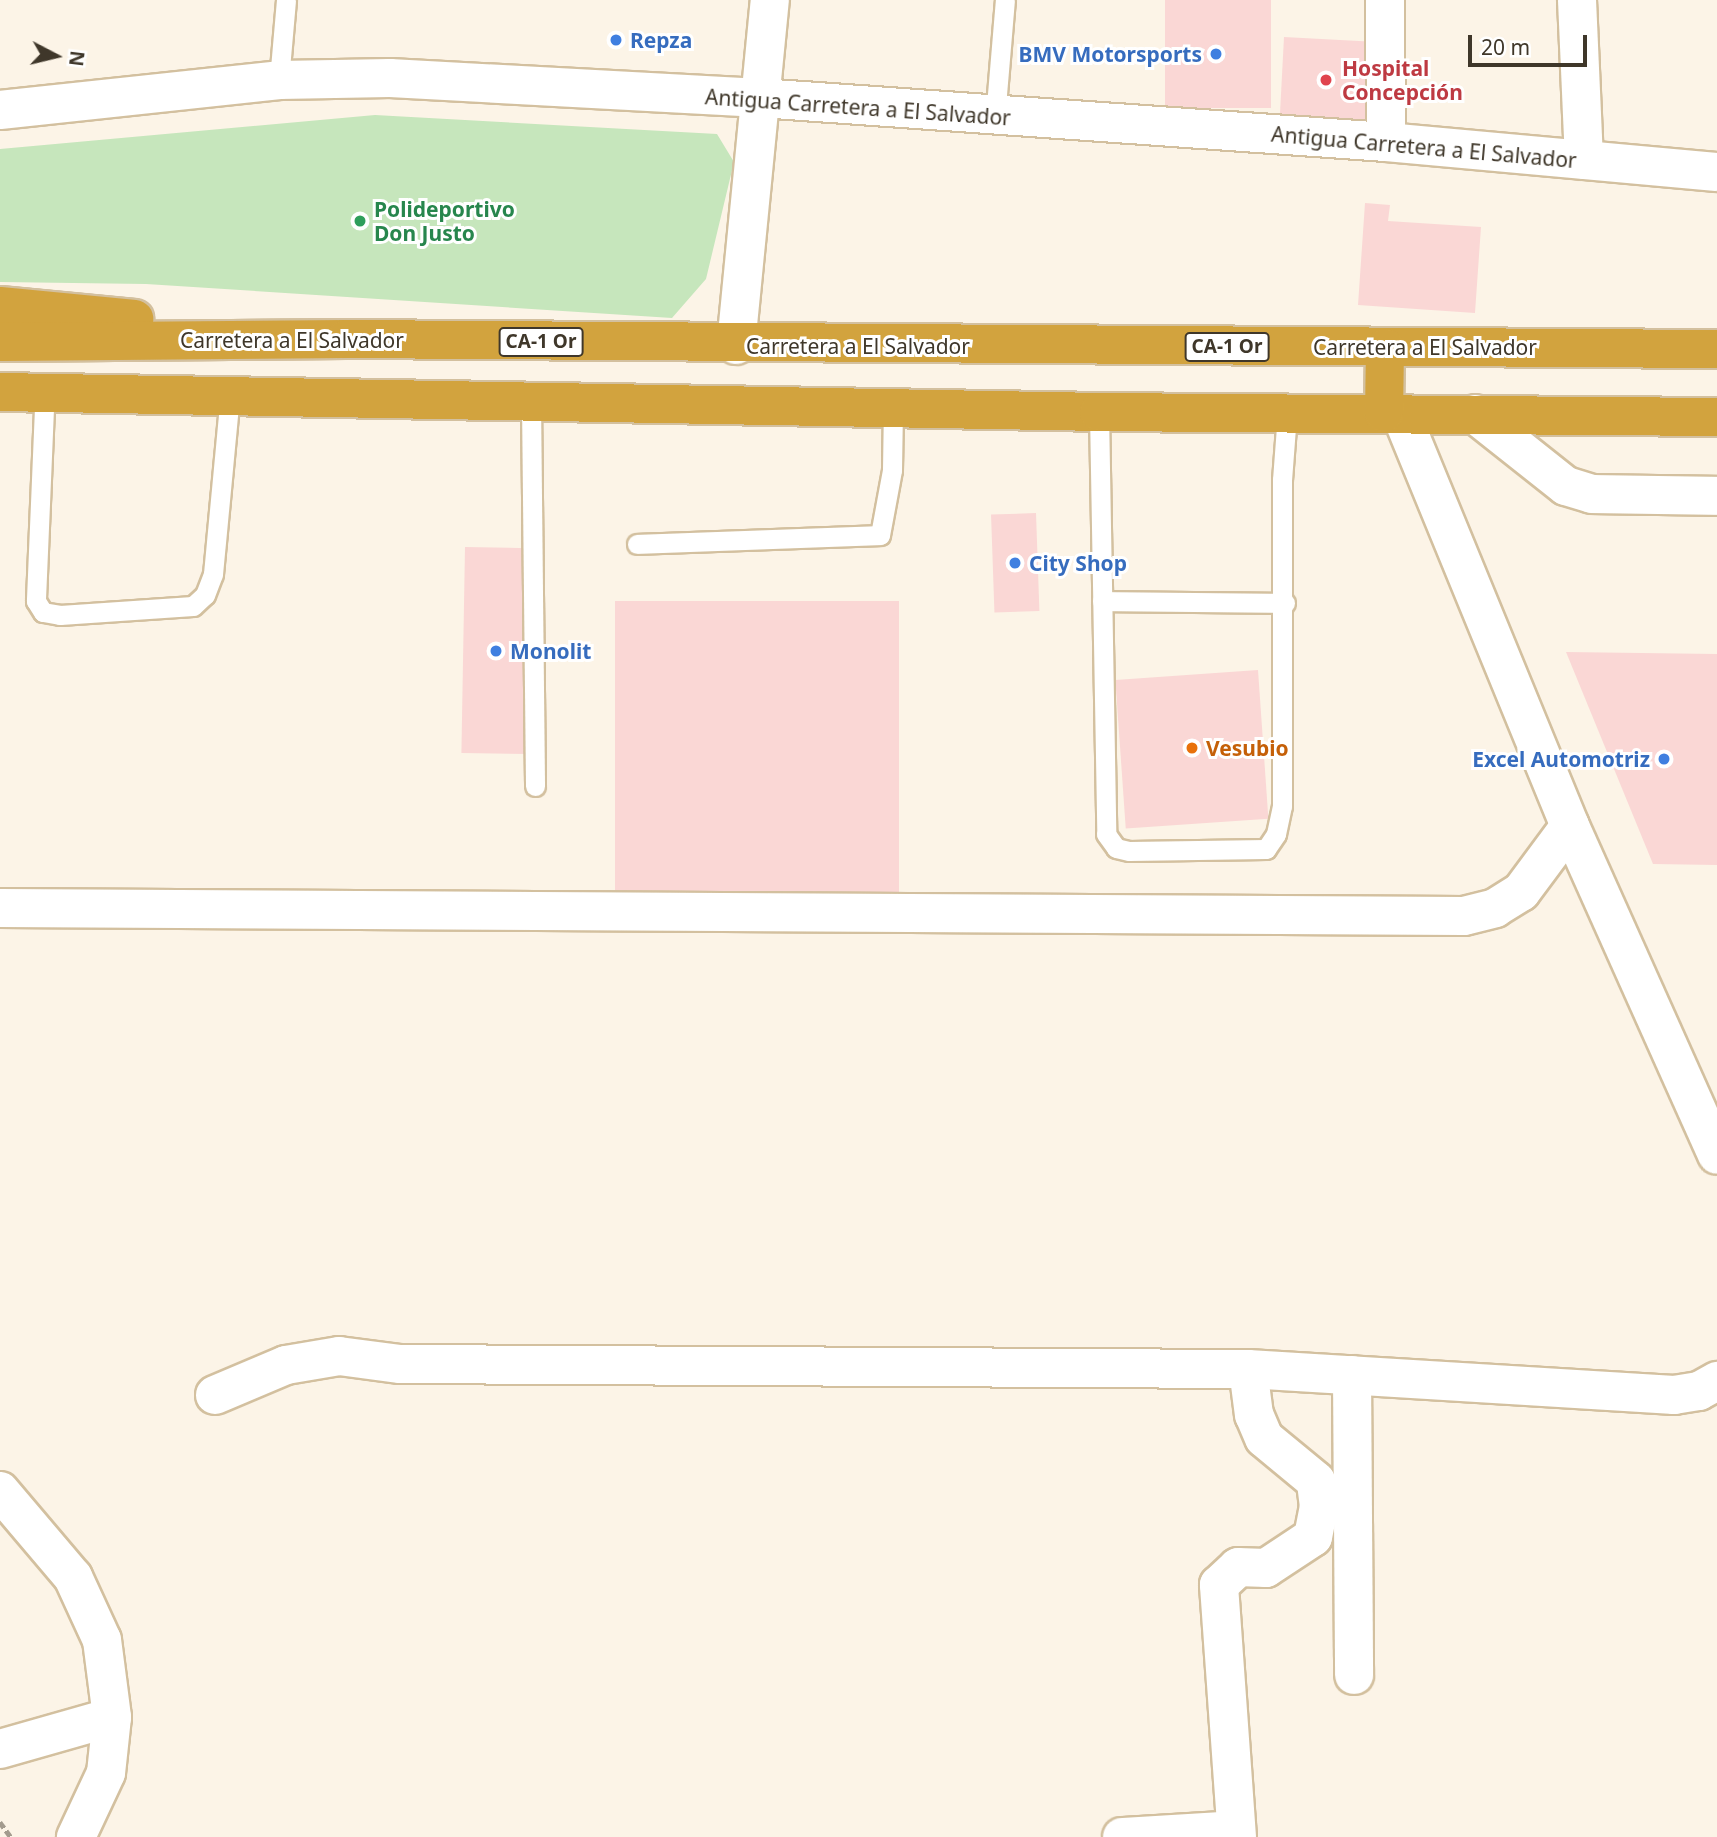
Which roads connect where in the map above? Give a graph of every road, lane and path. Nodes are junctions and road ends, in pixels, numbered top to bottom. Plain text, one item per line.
1 (286, 0) edge
2 (770, 0) edge
3 (1005, 0) edge
4 (1385, 0) edge
5 (1577, 0) edge
6 (279, 80) junction
7 (760, 98) junction
8 (0, 110) edge
9 (995, 118) junction
10 (1386, 142) junction
11 (1584, 160) junction
12 (1717, 172) edge
13 (0, 306) edge
14 (346, 339) junction
15 (267, 340) junction
16 (0, 342) edge
17 (736, 345) junction
18 (1385, 348) junction
19 (1717, 349) edge
20 (111, 391) junction
21 (0, 392) edge
22 (230, 393) junction
23 (269, 394) junction
24 (531, 401) junction
25 (44, 408) junction
26 (893, 408) junction
27 (1099, 412) junction
28 (1287, 413) junction
29 (1392, 413) junction
30 (1475, 414) junction
31 (0, 417) edge
32 (1717, 417) edge
33 (1717, 496) edge
34 (637, 544) dead end
35 (1102, 601) junction
36 (1285, 603) junction
37 (536, 786) dead end
38 (1570, 826) junction
39 (0, 908) edge
40 (1717, 1155) edge
41 (1248, 1368) junction
42 (1352, 1375) junction
43 (1717, 1381) edge
44 (215, 1395) dead end
45 (0, 1491) edge
46 (1354, 1675) dead end
47 (112, 1717) junction
48 (0, 1749) edge
49 (0, 1822) edge
50 (1236, 1834) edge
51 (11, 1837) edge
52 (76, 1837) edge
53 (1122, 1837) edge

1 - 6 lane
2 - 7 street
3 - 9 lane
4 - 10 street
5 - 11 street
6 - 7 street, Antigua Carretera a El Salvador
6 - 8 street, Antigua Carretera a El Salvador
7 - 9 street, Antigua Carretera a El Salvador
7 - 17 street
9 - 10 street, Antigua Carretera a El Salvador
10 - 11 street, Antigua Carretera a El Salvador
11 - 12 street, Antigua Carretera a El Salvador
13 - 14 highway
14 - 15 highway, Carretera a El Salvador / CA-1 Or
14 - 17 highway, Carretera a El Salvador / CA-1 Or
15 - 16 highway, Carretera a El Salvador / CA-1 Or
15 - 23 highway
17 - 18 highway, Carretera a El Salvador / CA-1 Or
18 - 19 highway, Carretera a El Salvador / CA-1 Or
18 - 29 highway
20 - 21 highway
20 - 22 highway
20 - 25 highway
22 - 23 highway
22 - 25 lane
23 - 24 highway
24 - 26 highway
24 - 37 lane
25 - 31 highway
26 - 27 highway
26 - 34 lane
27 - 28 highway
27 - 35 lane
28 - 29 highway
28 - 36 lane
29 - 30 highway
29 - 38 street
30 - 32 highway
30 - 33 street
35 - 36 lane
35 - 36 lane
38 - 39 street
38 - 40 street
41 - 42 street
41 - 44 street
41 - 50 street
42 - 43 street
42 - 46 street
45 - 47 street
47 - 48 street
47 - 52 street
49 - 51 path
50 - 53 street

